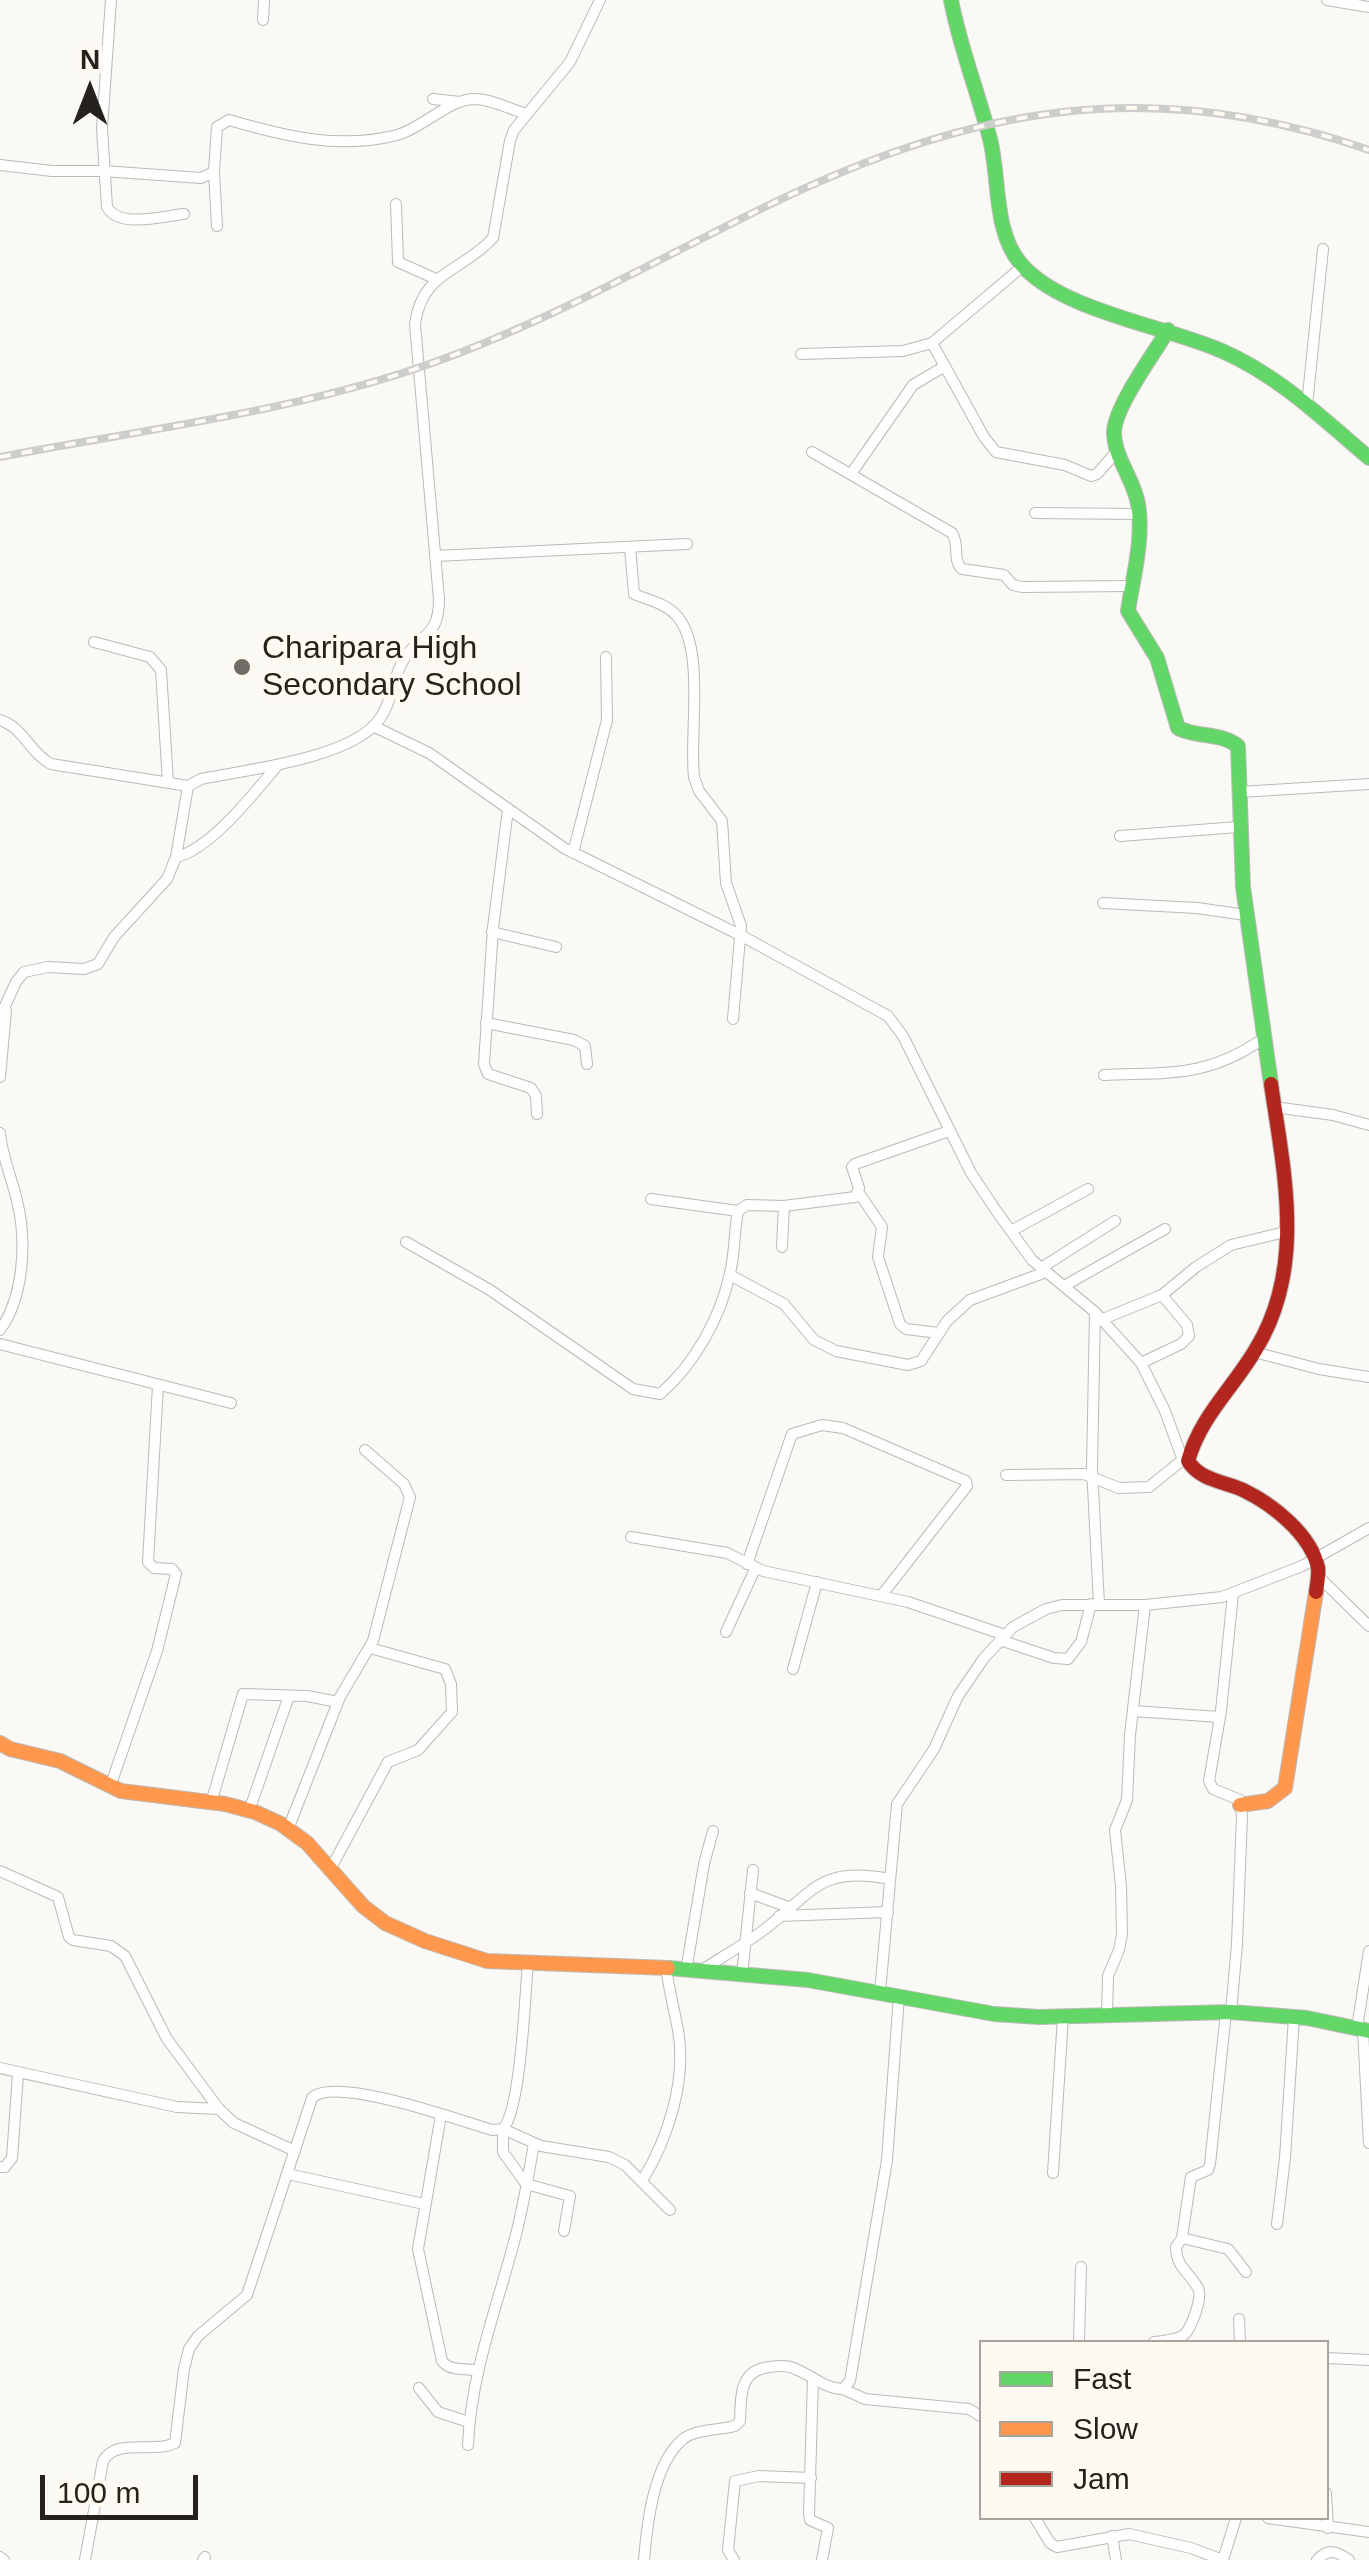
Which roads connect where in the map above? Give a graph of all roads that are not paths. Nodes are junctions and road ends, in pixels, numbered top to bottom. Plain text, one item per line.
1 (111, 0) edge
2 (264, 0) edge
3 (600, 0) edge
4 (951, 0) edge
5 (1327, 0) edge
6 (1369, 7) edge
7 (263, 20) dead end
8 (433, 98) dead end
9 (462, 102) junction
10 (526, 114) junction
11 (0, 166) edge
12 (103, 171) junction
13 (214, 172) junction
14 (396, 204) dead end
15 (184, 214) dead end
16 (217, 226) dead end
17 (1323, 249) dead end
18 (1024, 266) junction
19 (436, 279) junction
20 (1168, 330) junction
21 (932, 343) junction
22 (801, 354) dead end
23 (945, 366) junction
24 (1306, 405) junction
25 (1117, 451) junction
26 (812, 452) dead end
27 (1369, 458) edge
28 (852, 474) junction
29 (1035, 514) dead end
30 (1140, 514) junction
31 (687, 544) dead end
32 (630, 547) junction
33 (435, 556) junction
34 (1130, 586) junction
35 (94, 642) dead end
36 (606, 657) dead end
37 (0, 720) edge
38 (373, 726) junction
39 (278, 766) junction
40 (168, 783) junction
41 (1369, 784) edge
42 (188, 786) junction
43 (1240, 792) junction
44 (508, 810) junction
45 (1238, 827) junction
46 (1120, 836) dead end
47 (572, 853) junction
48 (176, 857) junction
49 (1102, 903) dead end
50 (1246, 915) junction
51 (492, 932) junction
52 (742, 936) junction
53 (556, 947) dead end
54 (3, 1014) edge
55 (733, 1019) dead end
56 (486, 1023) junction
57 (1263, 1039) junction
58 (587, 1064) dead end
59 (1104, 1075) dead end
60 (0, 1077) edge
61 (1274, 1108) junction
62 (538, 1114) dead end
63 (1369, 1125) edge
64 (949, 1131) junction
65 (0, 1133) edge
66 (1088, 1189) dead end
67 (859, 1193) junction
68 (651, 1199) dead end
69 (784, 1206) junction
70 (738, 1211) junction
71 (1115, 1221) dead end
72 (1166, 1230) dead end
73 (1011, 1231) junction
74 (1289, 1232) junction
75 (406, 1242) dead end
76 (782, 1247) dead end
77 (1044, 1270) junction
78 (730, 1275) junction
79 (1064, 1286) junction
80 (1162, 1295) junction
81 (1099, 1315) junction
82 (0, 1330) edge
83 (939, 1333) junction
84 (0, 1344) edge
85 (1254, 1352) junction
86 (1141, 1363) junction
87 (1369, 1377) edge
88 (158, 1385) junction
89 (231, 1402) dead end
90 (365, 1450) dead end
91 (1187, 1460) junction
92 (1006, 1474) dead end
93 (1092, 1477) junction
94 (1369, 1528) edge
95 (632, 1536) dead end
96 (1314, 1559) junction
97 (751, 1566) junction
98 (1319, 1578) junction
99 (818, 1582) junction
100 (1233, 1594) junction
101 (882, 1596) junction
102 (1095, 1604) junction
103 (1145, 1605) junction
104 (1369, 1626) edge
105 (726, 1632) dead end
106 (1003, 1638) junction
107 (370, 1648) junction
108 (792, 1669) dead end
109 (289, 1696) junction
110 (338, 1702) junction
111 (1133, 1711) junction
112 (1220, 1716) junction
113 (4, 1749) edge
114 (110, 1787) junction
115 (211, 1803) junction
116 (1240, 1805) junction
117 (249, 1810) junction
118 (288, 1829) junction
119 (714, 1831) dead end
120 (332, 1868) junction
121 (753, 1870) dead end
122 (0, 1871) edge
123 (890, 1878) junction
124 (750, 1893) junction
125 (788, 1907) junction
126 (888, 1912) junction
127 (779, 1916) junction
128 (746, 1940) junction
129 (1369, 1950) edge
130 (528, 1962) junction
131 (666, 1968) junction
132 (692, 1972) junction
133 (742, 1975) junction
134 (880, 1992) junction
135 (900, 1996) junction
136 (1228, 2012) junction
137 (1107, 2016) junction
138 (1063, 2017) junction
139 (1294, 2017) junction
140 (1363, 2029) edge
141 (0, 2068) edge
142 (18, 2074) junction
143 (219, 2109) junction
144 (440, 2115) junction
145 (503, 2129) junction
146 (1369, 2143) edge
147 (534, 2144) junction
148 (296, 2151) junction
149 (0, 2167) edge
150 (1053, 2173) dead end
151 (288, 2174) junction
152 (642, 2181) junction
153 (526, 2184) junction
154 (424, 2204) junction
155 (670, 2210) dead end
156 (1277, 2224) dead end
157 (564, 2231) dead end
158 (1182, 2238) junction
159 (1081, 2268) dead end
160 (1246, 2272) dead end
161 (1239, 2319) dead end
162 (1079, 2340) edge
163 (1165, 2340) edge
164 (1240, 2340) edge
165 (1329, 2358) edge
166 (1369, 2360) edge
167 (478, 2370) junction
168 (813, 2378) junction
169 (419, 2388) dead end
170 (843, 2389) junction
171 (979, 2415) edge
172 (468, 2422) junction
173 (468, 2445) dead end
174 (811, 2478) junction
175 (1036, 2520) edge
176 (1235, 2520) edge
177 (1280, 2520) edge
178 (1328, 2520) edge
179 (1328, 2528) junction
180 (1369, 2532) edge
181 (1112, 2536) junction
182 (85, 2560) edge
183 (644, 2560) edge
184 (734, 2560) edge
185 (822, 2560) edge
186 (1116, 2560) edge
187 (1223, 2560) edge
188 (1317, 2560) edge
189 (1349, 2560) edge

1 - 12 street
2 - 7 street
3 - 10 street
4 - 18 street
5 - 6 street
8 - 9 street
9 - 10 street
9 - 13 street
10 - 19 street
11 - 12 street
12 - 13 street
12 - 15 street
13 - 16 street
14 - 19 street
17 - 24 street
18 - 20 street
18 - 21 street
19 - 33 street
20 - 24 street
20 - 25 street
21 - 22 street
21 - 23 street
23 - 25 street
23 - 28 street
24 - 27 street
25 - 30 street
26 - 28 street
28 - 34 street
29 - 30 street
30 - 34 street
31 - 32 street
32 - 33 street
32 - 52 street
33 - 38 street
34 - 43 street
35 - 40 street
36 - 47 street
37 - 40 street
38 - 39 street
38 - 44 street
39 - 42 street
39 - 48 street
40 - 42 street
41 - 43 street
42 - 48 street
43 - 45 street
44 - 47 street
44 - 51 street
45 - 46 street
45 - 50 street
47 - 52 street
48 - 54 street
49 - 50 street
50 - 57 street
51 - 53 street
51 - 56 street
52 - 55 street
52 - 64 street
54 - 60 street
56 - 58 street
56 - 62 street
57 - 59 street
57 - 61 street
61 - 63 street
61 - 74 street
64 - 67 street
64 - 73 street
65 - 82 street
66 - 73 street
67 - 69 street
67 - 83 street
68 - 70 street
69 - 70 street
69 - 76 street
70 - 78 street
71 - 77 street
72 - 79 street
73 - 77 street
74 - 80 street
74 - 85 street
75 - 78 street
77 - 79 street
77 - 83 street
78 - 83 street
79 - 81 street
80 - 81 street
80 - 86 street
81 - 86 street
81 - 93 street
84 - 88 street
85 - 87 street
85 - 91 street
86 - 91 street
88 - 89 street
88 - 114 street
90 - 107 street
91 - 93 street
91 - 96 street
92 - 93 street
93 - 102 street
94 - 96 street
95 - 97 street
96 - 98 street
96 - 100 street
97 - 99 street
97 - 101 street
97 - 105 street
98 - 104 street
98 - 116 street
99 - 101 street
99 - 108 street
100 - 103 street
100 - 112 street
101 - 106 street
102 - 103 street
102 - 106 street
102 - 106 street
103 - 111 street
106 - 123 street
107 - 110 street
107 - 120 street
109 - 110 street
109 - 115 street
109 - 117 street
110 - 118 street
111 - 112 street
111 - 137 street
112 - 116 street
113 - 114 street
114 - 115 street
115 - 117 street
116 - 136 street
117 - 118 street
118 - 120 street
119 - 132 street
120 - 130 street
121 - 124 street
122 - 143 street
123 - 125 street
123 - 126 street
124 - 125 street
124 - 128 street
125 - 127 street
126 - 127 street
126 - 134 street
127 - 128 street
128 - 132 street
128 - 133 street
129 - 140 street
130 - 131 street
130 - 145 street
131 - 132 street
131 - 152 street
132 - 133 street
133 - 134 street
134 - 135 street
135 - 138 street
135 - 170 street
136 - 137 street
136 - 139 street
136 - 158 street
137 - 138 street
138 - 150 street
139 - 140 street
139 - 156 street
140 - 146 street
141 - 142 street
142 - 143 street
142 - 149 street
143 - 148 street
144 - 145 street
144 - 148 street
144 - 154 street
145 - 147 street
145 - 153 street
147 - 152 street
147 - 153 street
148 - 151 street
151 - 154 street
151 - 182 street
152 - 155 street
153 - 157 street
153 - 167 street
154 - 167 street
158 - 160 street
158 - 163 street
159 - 162 street
161 - 164 street
165 - 166 street
167 - 172 street
168 - 170 street
168 - 174 street
168 - 183 street
169 - 172 street
170 - 171 street
172 - 173 street
174 - 184 street
174 - 185 street
175 - 181 street
176 - 187 street
177 - 179 street
178 - 179 street
179 - 180 street
181 - 186 street
181 - 187 street
188 - 189 street

